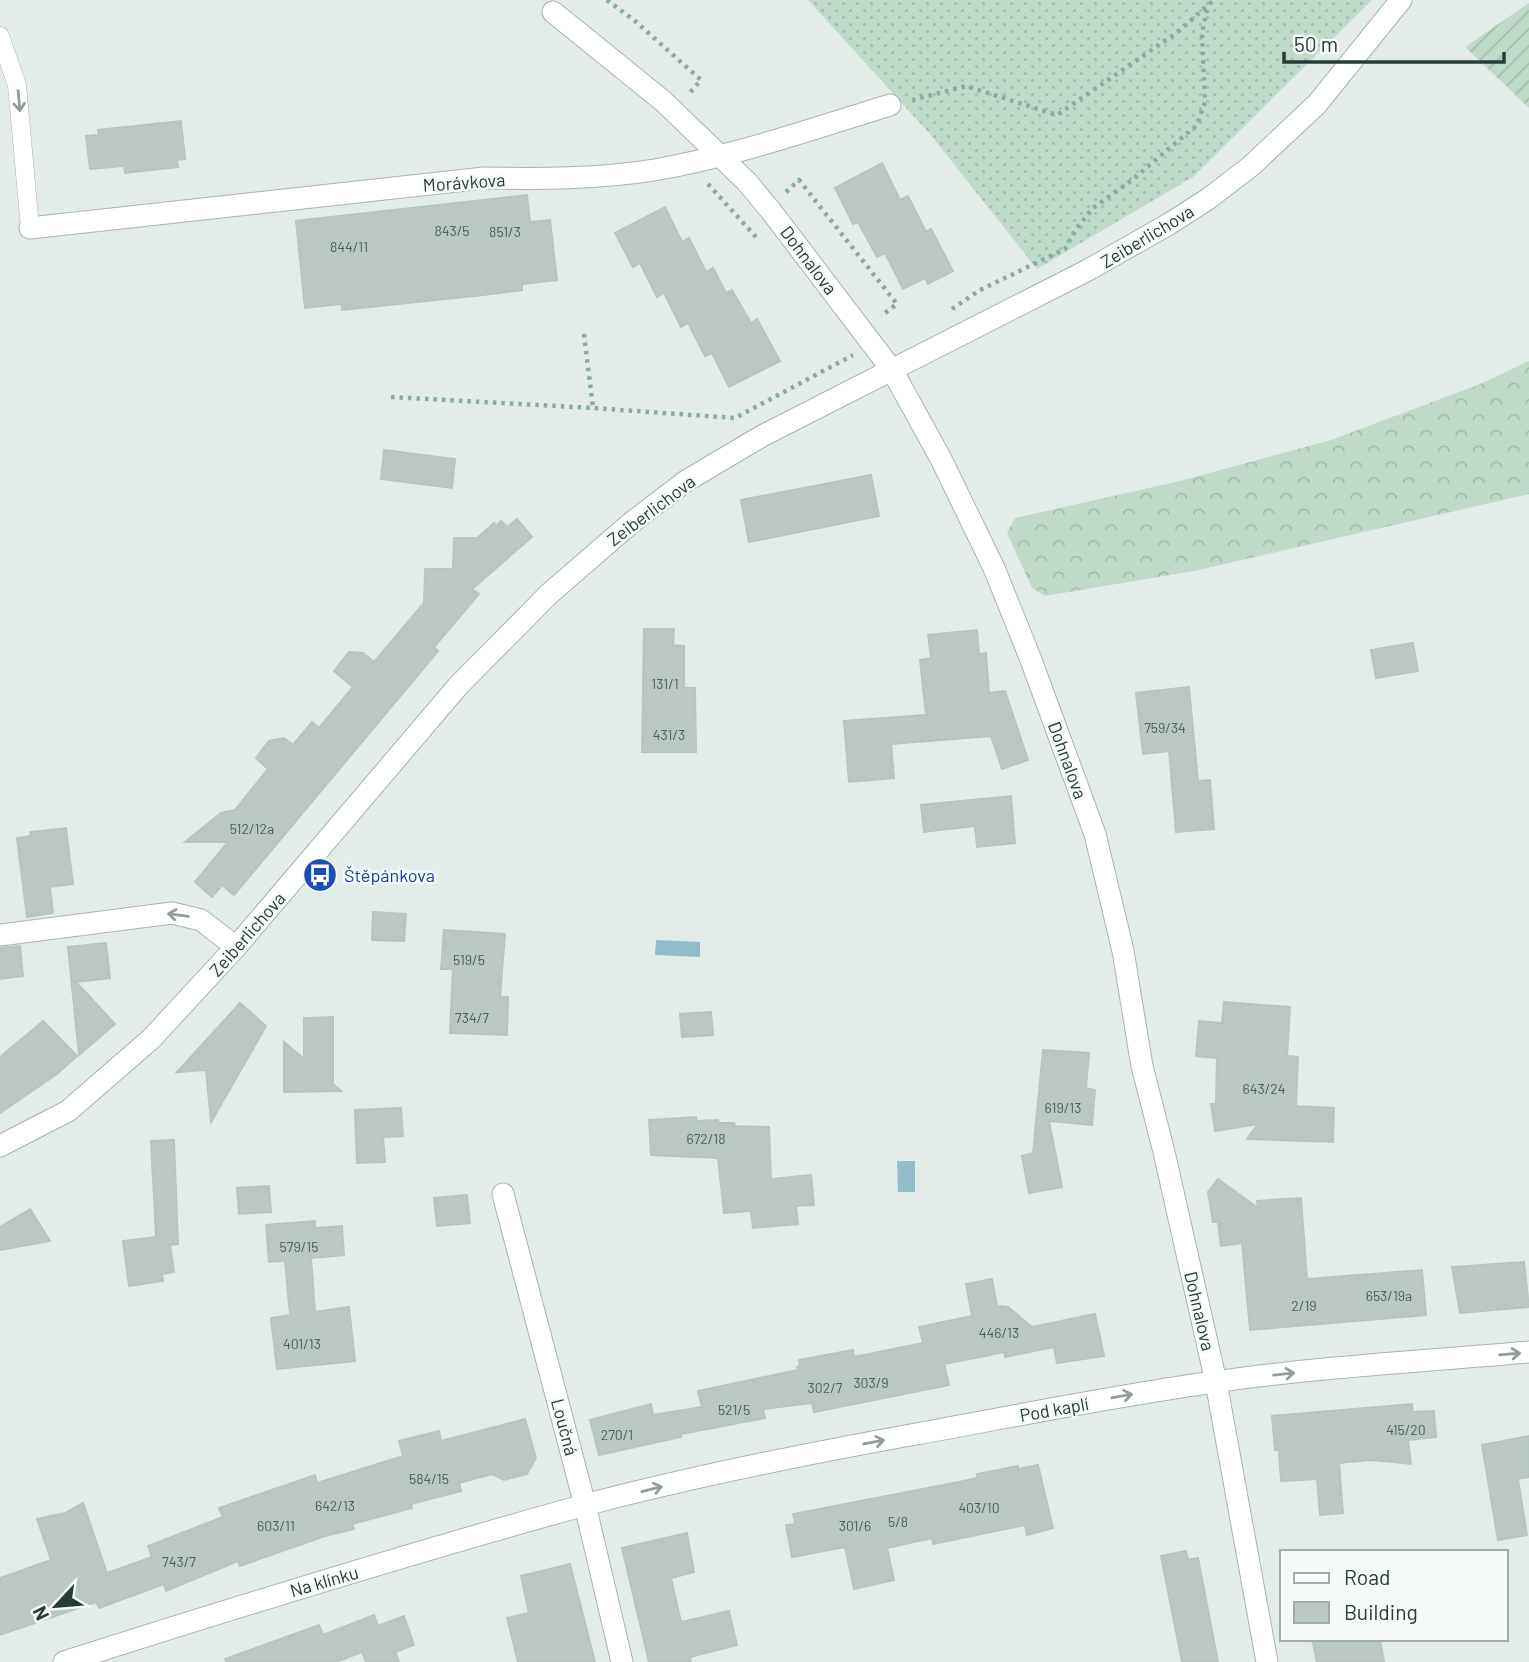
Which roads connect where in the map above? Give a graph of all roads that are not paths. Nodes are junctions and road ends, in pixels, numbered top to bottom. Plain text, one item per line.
1 (1401, 0) edge
2 (553, 12) dead end
3 (0, 36) edge
4 (890, 105) road end
5 (720, 156) junction
6 (30, 228) joint
7 (892, 370) junction
8 (0, 935) edge
9 (236, 947) junction
10 (0, 1146) edge
11 (503, 1194) dead end
12 (1529, 1352) edge
13 (1216, 1381) junction
14 (585, 1505) junction
15 (64, 1662) edge
16 (622, 1662) edge
17 (1267, 1662) edge

1 - 7 street, Zeiberlichova
2 - 5 street, Dohnalova
3 -> 6 lane
4 - 5 street, Morávkova
5 - 6 street, Morávkova
5 - 7 street, Dohnalova
7 - 9 street, Zeiberlichova
7 - 13 street, Dohnalova
9 -> 8 street
9 - 10 street, Zeiberlichova
11 - 14 street, Loučná
13 -> 12 street, Pod kaplí
14 -> 13 street, Pod kaplí
13 - 17 street, Dohnalova
14 - 15 street, Na klínku
14 - 16 street, Loučná

